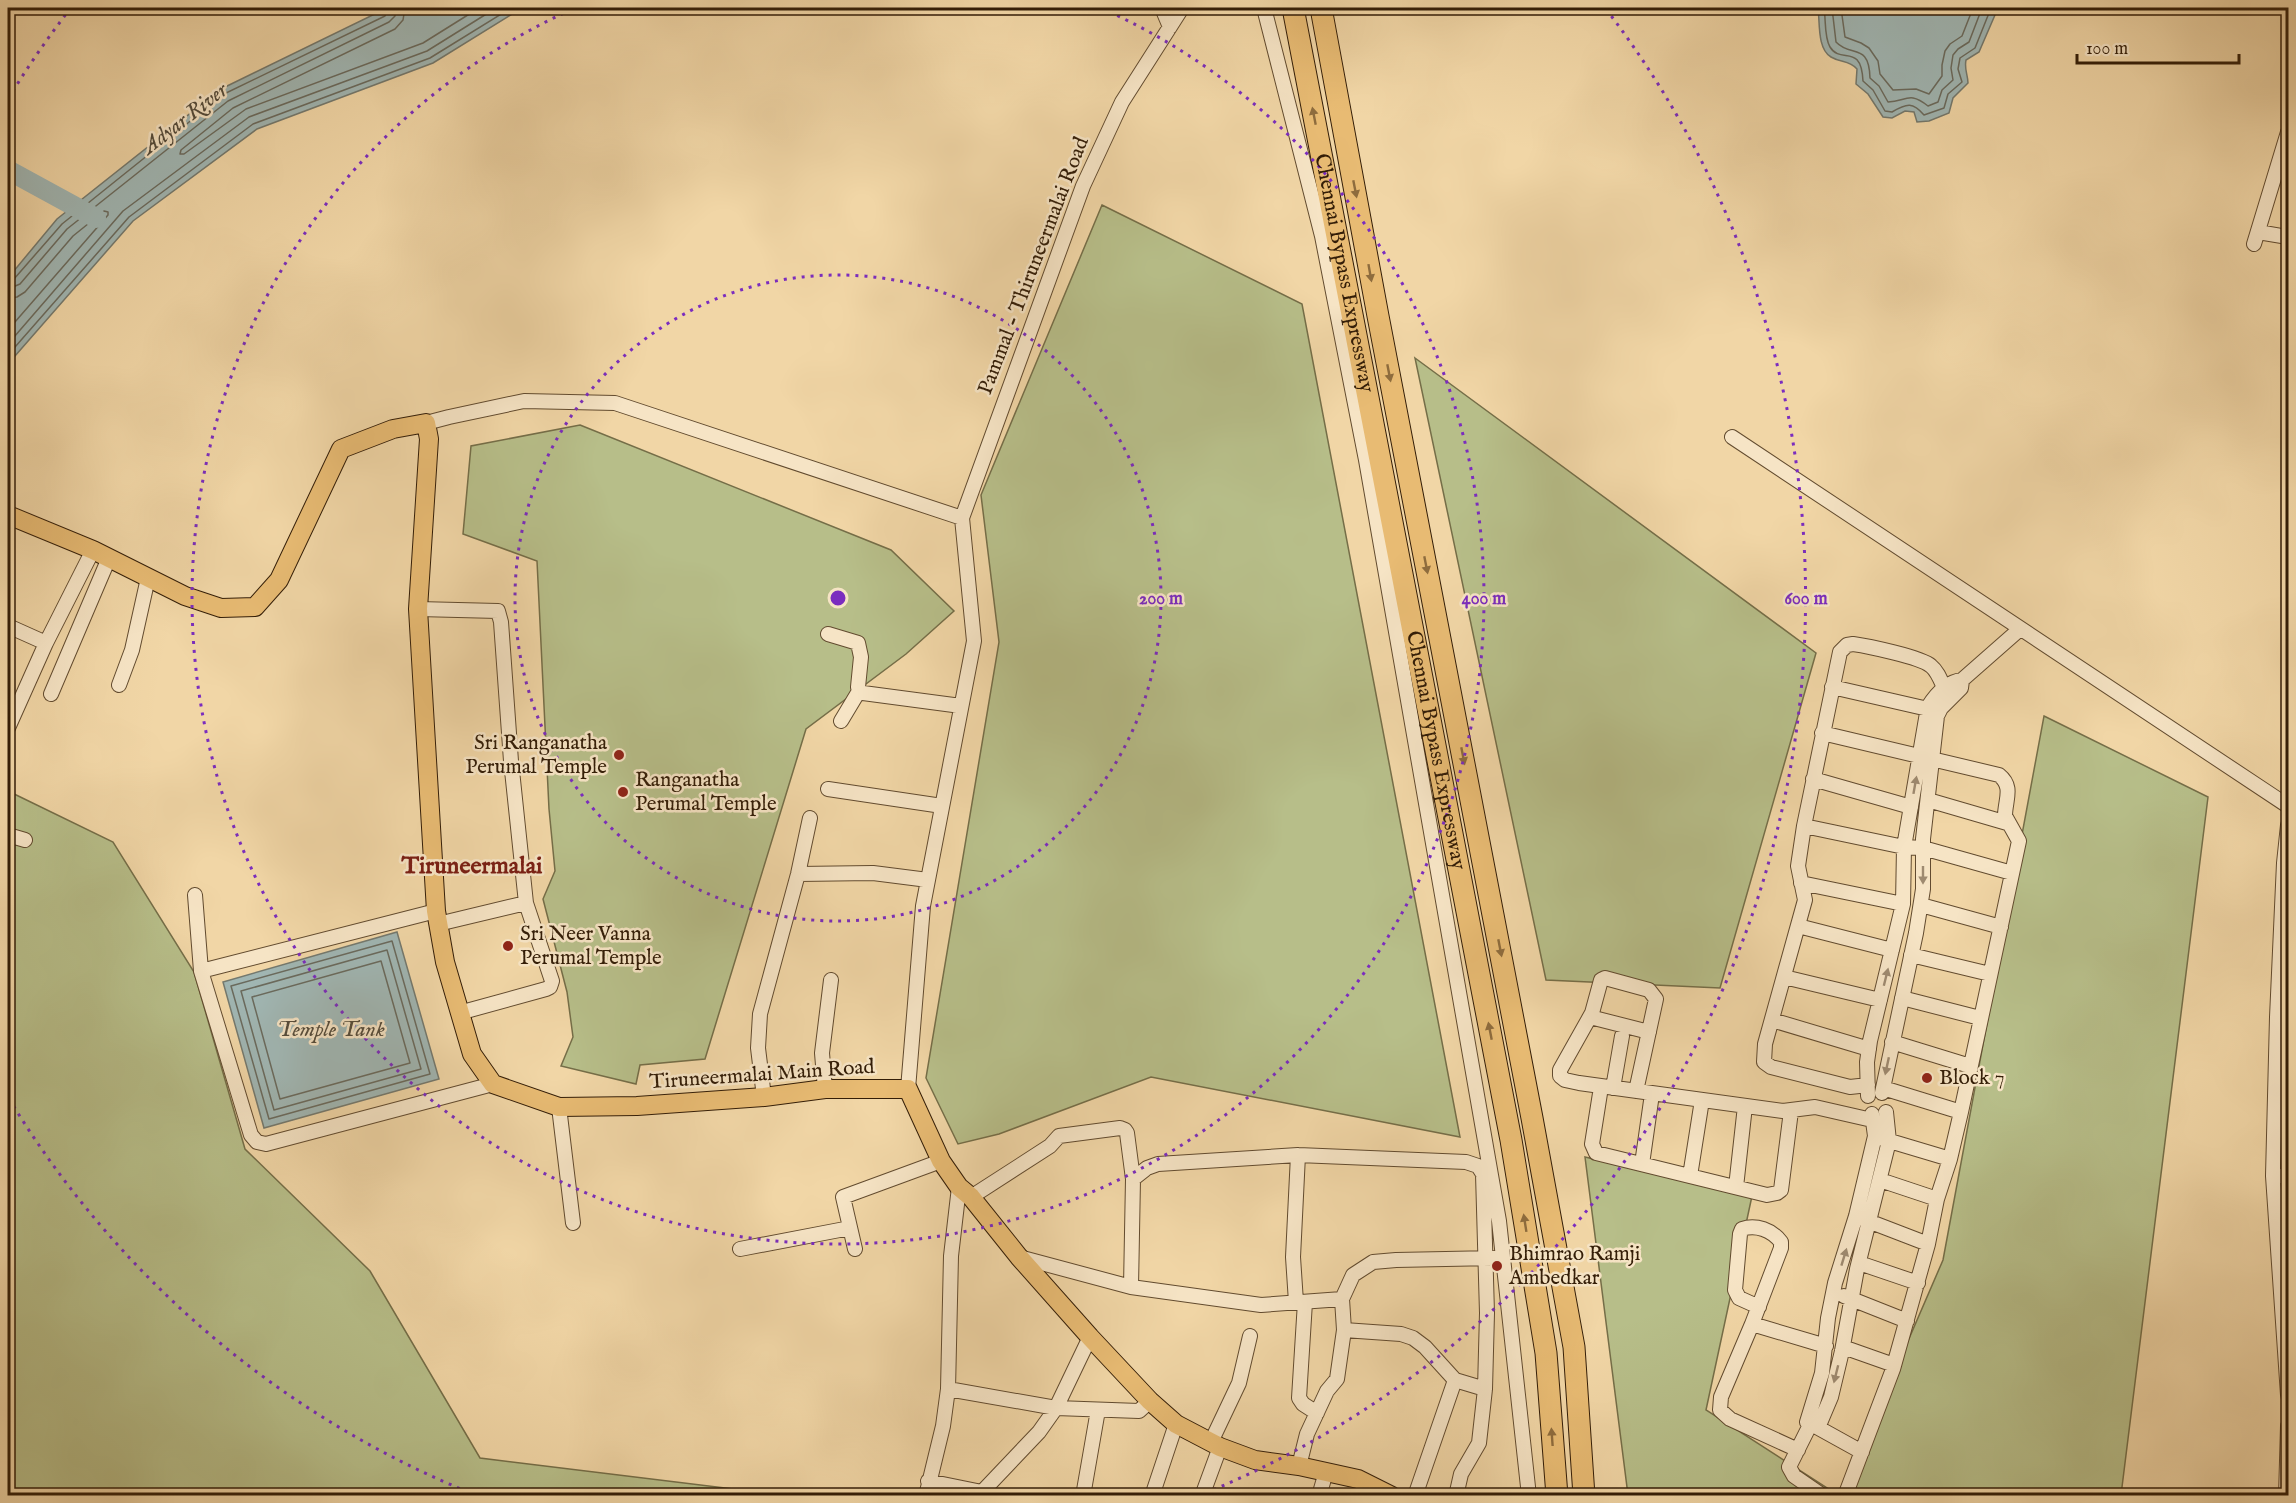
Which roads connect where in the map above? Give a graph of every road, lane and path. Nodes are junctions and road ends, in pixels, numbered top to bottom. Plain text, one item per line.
1 (1162, 8) edge
2 (1182, 8) edge
3 (1264, 8) edge
4 (1293, 8) edge
5 (1321, 8) edge
6 (1170, 27) junction
7 (2289, 132) edge
8 (2284, 165) edge
9 (1329, 236) junction
10 (2289, 237) edge
11 (1346, 319) junction
12 (426, 423) junction
13 (1732, 437) dead end
14 (8, 517) edge
15 (962, 518) junction
16 (101, 554) junction
17 (148, 578) junction
18 (418, 609) junction
19 (8, 626) edge
20 (2020, 629) junction
21 (828, 634) dead end
22 (46, 643) junction
23 (119, 685) dead end
24 (1832, 687) junction
25 (859, 691) junction
26 (51, 694) dead end
27 (1946, 694) junction
28 (961, 706) junction
29 (12, 709) edge
30 (1928, 709) junction
31 (841, 721) dead end
32 (8, 728) edge
33 (1822, 733) junction
34 (1926, 758) junction
35 (1813, 779) junction
36 (828, 789) dead end
37 (1928, 800) junction
38 (942, 806) junction
39 (2289, 806) edge
40 (1911, 807) junction
41 (810, 818) dead end
42 (2007, 823) junction
43 (1804, 826) junction
44 (2288, 831) edge
45 (8, 835) edge
46 (25, 840) dead end
47 (1904, 847) junction
48 (1923, 848) junction
49 (2012, 873) junction
50 (798, 874) junction
51 (928, 880) junction
52 (1801, 883) junction
53 (195, 895) dead end
54 (526, 903) junction
55 (1903, 904) junction
56 (1921, 905) junction
57 (437, 918) junction
58 (1798, 926) junction
59 (2001, 927) junction
60 (1896, 935) junction
61 (1914, 940) junction
62 (1892, 950) junction
63 (1911, 955) junction
64 (201, 971) junction
65 (1990, 974) junction
66 (1784, 977) junction
67 (831, 980) dead end
68 (1902, 998) junction
69 (1880, 1000) junction
70 (459, 1013) junction
71 (1590, 1017) junction
72 (1980, 1018) junction
73 (1772, 1020) junction
74 (1649, 1032) junction
75 (1622, 1036) dead end
76 (1892, 1042) junction
77 (1869, 1049) junction
78 (1970, 1066) junction
79 (493, 1084) junction
80 (1607, 1087) junction
81 (825, 1089) junction
82 (908, 1089) junction
83 (1868, 1090) junction
84 (1636, 1091) junction
85 (1882, 1091) junction
86 (1652, 1094) junction
87 (764, 1097) junction
88 (1702, 1100) junction
89 (1745, 1106) junction
90 (559, 1107) junction
91 (1791, 1111) junction
92 (1961, 1112) junction
93 (1876, 1115) junction
94 (1875, 1136) junction
95 (1889, 1141) junction
96 (1298, 1155) junction
97 (1950, 1159) junction
98 (941, 1161) junction
99 (1642, 1164) junction
100 (1690, 1176) junction
101 (2273, 1176) junction
102 (2289, 1176) edge
103 (1133, 1179) junction
104 (1880, 1179) junction
105 (1736, 1187) junction
106 (965, 1192) junction
107 (1937, 1199) junction
108 (1856, 1216) junction
109 (1870, 1222) junction
110 (573, 1223) dead end
111 (850, 1228) junction
112 (1928, 1244) junction
113 (740, 1249) dead end
114 (855, 1249) dead end
115 (1019, 1257) junction
116 (1487, 1258) junction
117 (1503, 1258) junction
118 (1859, 1263) junction
119 (1918, 1284) junction
120 (1131, 1287) junction
121 (1833, 1292) junction
122 (1851, 1298) junction
123 (1342, 1299) junction
124 (1300, 1302) junction
125 (1759, 1307) junction
126 (1907, 1321) junction
127 (1752, 1324) junction
128 (1344, 1330) junction
129 (1250, 1335) dead end
130 (1090, 1337) junction
131 (1826, 1346) junction
132 (1843, 1347) junction
133 (1894, 1365) junction
134 (1455, 1380) junction
135 (948, 1389) junction
136 (1485, 1389) junction
137 (2289, 1395) edge
138 (1150, 1401) junction
139 (1056, 1408) junction
140 (1098, 1410) junction
141 (1317, 1413) junction
142 (1176, 1424) junction
143 (1812, 1426) junction
144 (2289, 1426) edge
145 (1215, 1444) junction
146 (1798, 1450) junction
147 (1862, 1452) junction
148 (1299, 1466) junction
149 (1326, 1472) junction
150 (928, 1481) junction
151 (982, 1494) edge
152 (926, 1496) edge
153 (1083, 1496) edge
154 (1152, 1496) edge
155 (1202, 1496) edge
156 (1319, 1496) edge
157 (1392, 1496) edge
158 (1415, 1496) edge
159 (1456, 1496) edge
160 (1529, 1496) edge
161 (1557, 1496) edge
162 (1584, 1496) edge
163 (1823, 1496) edge
164 (1845, 1496) edge
165 (2286, 1496) edge

1 - 6 street
2 - 6 street, Pammal - Thiruneermalai Road
3 - 9 street
9 -> 4 highway, Chennai Bypass Expressway
5 -> 162 highway, Chennai Bypass Expressway
6 - 15 street, Pammal - Thiruneermalai Road
7 - 8 street
8 - 10 street
9 - 11 highway, Chennai Bypass Expressway
11 - 117 street
161 -> 11 highway, Chennai Bypass Expressway
12 - 15 street
12 - 17 main road
12 - 18 main road
13 - 20 street
14 - 16 main road
15 - 28 street
16 - 17 main road
16 - 22 street
16 - 26 street
17 - 23 street
18 - 54 street
18 - 57 main road
19 - 22 street
20 - 27 street
20 - 39 street
21 - 25 street
22 - 29 street
24 - 27 street
24 - 30 street
24 - 33 street
25 - 28 street
25 - 31 street
27 - 30 street
27 - 34 street
28 - 38 street
29 - 32 street
30 - 34 street
33 - 34 street
33 - 35 street
34 - 37 street
40 -> 34 street
34 - 42 street
35 - 40 street
35 - 43 street
36 - 38 street
37 - 42 street
37 - 48 street
38 - 51 street
40 - 47 street
41 - 50 street
42 - 49 street
43 - 47 street
43 - 52 street
44 - 101 street
45 - 46 street
47 - 48 street
47 - 55 street
48 - 49 street
48 -> 56 street
49 - 59 street
50 - 51 street
50 - 87 street
51 - 82 street
52 - 55 street
52 - 58 street
53 - 64 street
54 - 57 street
54 - 70 street
55 - 60 street
56 - 59 street
56 - 61 street
57 - 64 street
57 - 70 main road
58 - 62 street
58 - 66 street
59 - 65 street
60 - 61 street
60 - 62 street
61 - 63 street
69 -> 62 street
63 - 65 street
63 - 68 street
64 - 79 street
65 - 72 street
66 - 69 street
66 - 73 street
67 - 81 street
68 - 72 street
68 - 76 street
69 - 77 street
70 - 79 main road
71 - 74 street
71 - 74 street
71 - 80 street
72 - 78 street
73 - 77 street
73 - 83 street
74 - 84 street
75 - 80 street
76 - 78 street
76 -> 85 street
77 - 83 street
78 - 92 street
79 - 90 main road, Tiruneermalai Main Road
80 - 84 street
80 - 99 street
81 - 82 main road, Tiruneermalai Main Road
81 - 87 main road, Tiruneermalai Main Road
82 - 98 main road
83 - 85 street
83 - 93 street
84 - 86 street
85 - 92 street
85 - 93 street
86 - 88 street
86 - 99 street
87 - 90 main road, Tiruneermalai Main Road
88 - 89 street
88 - 100 street
89 - 91 street
89 - 105 street
90 - 110 street
91 - 93 street
91 - 105 street
92 - 97 street
93 - 94 street
93 - 95 street
94 - 95 street
94 - 108 street
95 - 97 street
95 - 104 street
96 - 103 street
96 - 116 street
96 - 124 street
97 - 107 street
98 - 106 main road
98 - 111 street
99 - 100 street
100 - 105 street
101 - 102 street
101 - 137 street
103 - 106 street
103 - 120 street
104 - 107 street
104 - 109 street
106 - 115 main road
106 - 135 street
107 - 112 street
108 - 109 street
121 -> 108 street
109 - 112 street
109 - 118 street
111 - 113 street
111 - 114 street
112 - 119 street
115 - 120 street
115 - 130 main road
116 - 117 street
116 - 123 street
116 - 136 street
117 - 160 street
118 - 119 street
118 - 122 street
119 - 126 street
120 - 124 street
121 - 122 street
121 - 131 street
122 - 126 street
122 - 132 street
123 - 124 street
123 - 128 street
124 - 141 street
125 - 125 street
125 - 127 street
126 - 133 street
127 - 131 street
127 - 146 street
128 - 134 street
128 - 141 street
129 - 145 street
130 - 138 main road
130 - 139 street
131 - 143 street
132 - 133 street
132 -> 143 street
133 - 147 street
134 - 136 street
134 - 158 street
135 - 139 street
135 - 150 street
136 - 159 street
138 - 140 street
138 - 142 main road
139 - 140 street
139 - 151 street
140 - 153 street
141 - 148 street
142 - 145 main road
142 - 154 street
143 - 146 street
143 - 147 street
144 - 165 street
145 - 148 main road
145 - 155 street
146 - 163 street
147 - 164 street
148 - 149 main road
149 - 156 street
149 - 157 main road
150 - 151 street
150 - 152 street

